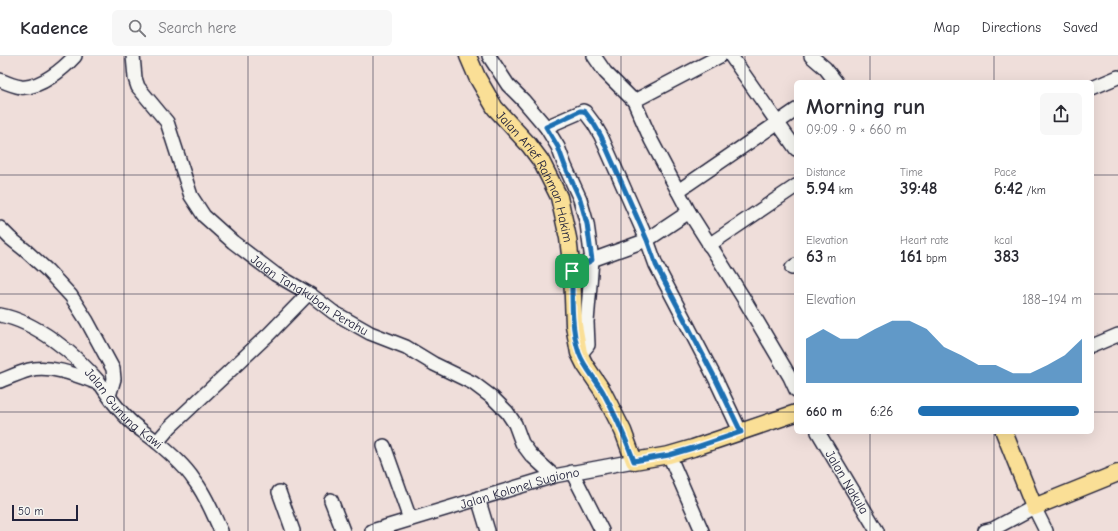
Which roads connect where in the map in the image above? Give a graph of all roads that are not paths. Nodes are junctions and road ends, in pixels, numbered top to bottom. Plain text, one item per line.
1 (76, 56) edge
2 (133, 56) edge
3 (468, 56) edge
4 (489, 56) edge
5 (594, 56) edge
6 (720, 56) edge
7 (731, 56) edge
8 (811, 56) edge
9 (1118, 77) edge
10 (0, 80) edge
11 (834, 80) edge
12 (1094, 87) edge
13 (634, 102) junction
14 (794, 111) edge
15 (778, 123) junction
16 (546, 127) junction
17 (794, 146) edge
18 (794, 187) edge
19 (678, 191) junction
20 (689, 212) junction
21 (0, 228) edge
22 (647, 240) junction
23 (709, 245) junction
24 (592, 260) junction
25 (572, 271) junction
26 (308, 294) junction
27 (0, 315) edge
28 (1118, 336) edge
29 (1094, 345) edge
30 (579, 353) junction
31 (0, 381) edge
32 (100, 383) junction
33 (794, 386) edge
34 (109, 396) junction
35 (794, 414) edge
36 (741, 432) junction
37 (819, 434) edge
38 (1005, 434) edge
39 (157, 442) junction
40 (384, 446) dead end
41 (669, 455) junction
42 (634, 461) junction
43 (572, 472) junction
44 (1118, 473) edge
45 (554, 476) junction
46 (279, 492) dead end
47 (478, 498) junction
48 (331, 500) dead end
49 (1034, 508) junction
50 (407, 524) edge
51 (221, 531) edge
52 (293, 531) edge
53 (343, 531) edge
54 (372, 531) edge
55 (488, 531) edge
56 (602, 531) edge
57 (702, 531) edge
58 (877, 531) edge
59 (985, 531) edge
60 (1046, 531) edge

1 - 10 street
2 - 26 street, Jalan Tangkuban Perahu
3 - 25 main road, Jalan Arief Rahman Hakim
4 - 16 street
5 - 13 street
6 - 13 street
7 - 15 street
8 - 11 street
9 - 12 street
13 - 19 street
14 - 15 street
15 - 17 street
15 - 19 street
16 - 22 street
16 - 24 street
18 - 23 street
19 - 20 street
20 - 22 street
20 - 23 street
21 - 34 street
22 - 24 street
22 - 36 street
23 - 33 street
24 - 25 street
24 - 30 street
25 - 30 main road, Jalan Arief Rahman Hakim
26 - 39 street
26 - 45 street, Jalan Tangkuban Perahu
27 - 32 street, Jalan Gunung Kawi
28 - 29 street
30 - 42 main road, Jalan Arief Rahman Hakim
31 - 32 street
32 - 34 street, Jalan Gunung Kawi
34 - 39 street, Jalan Gunung Kawi
35 - 36 main road, Jalan Kolonel Sugiono
36 - 41 main road, Jalan Kolonel Sugiono
37 - 58 street, Jalan Nakula
38 - 49 main road
39 - 51 street, Jalan Gunung Kawi
40 - 50 street
41 - 42 main road, Jalan Kolonel Sugiono
41 - 57 street
42 - 43 street, Jalan Kolonel Sugiono
43 - 45 street, Jalan Kolonel Sugiono
43 - 56 street
44 - 49 main road
45 - 47 street, Jalan Kolonel Sugiono
46 - 52 street
47 - 50 street, Jalan Kolonel Sugiono
47 - 55 street
48 - 53 street
49 - 59 street
49 - 60 street
50 - 54 street, Jalan Kolonel Sugiono

